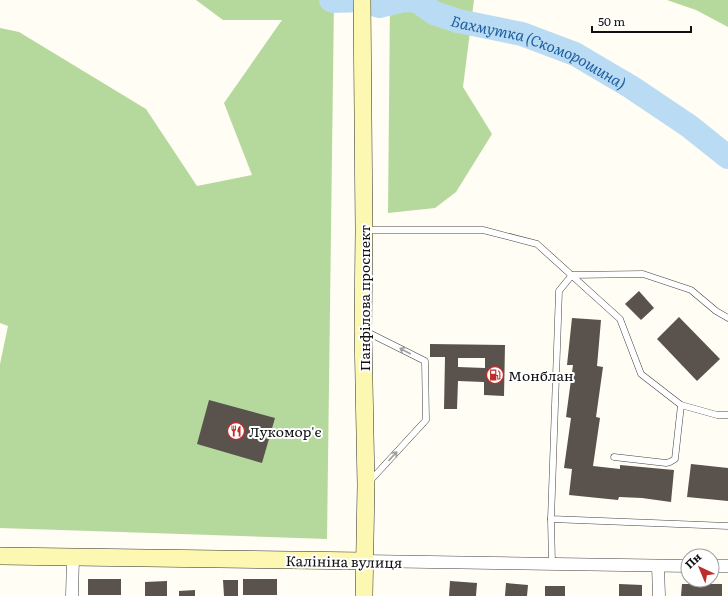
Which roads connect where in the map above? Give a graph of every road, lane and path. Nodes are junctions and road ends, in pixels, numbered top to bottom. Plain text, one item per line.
1 (362, 0) edge
2 (364, 230) junction
3 (572, 275) junction
4 (728, 318) edge
5 (363, 330) junction
6 (681, 405) junction
7 (728, 415) edge
8 (614, 457) dead end
9 (366, 485) junction
10 (551, 520) junction
11 (728, 526) edge
12 (0, 556) edge
13 (72, 557) junction
14 (365, 561) junction
15 (552, 564) junction
16 (658, 566) junction
17 (680, 566) edge
18 (72, 596) edge
19 (364, 596) edge
20 (659, 596) edge

1 - 2 main road, Панфілова проспект
2 - 3 lane
2 - 5 main road, Панфілова проспект
3 - 4 lane
3 - 6 lane
3 - 10 lane
5 - 9 main road, Панфілова проспект
9 -> 5 lane
6 - 7 lane
6 - 8 lane
9 - 14 main road, Панфілова проспект
10 - 11 lane
10 - 15 lane
12 - 13 main road, Калініна вулиця
13 - 14 main road, Калініна вулиця
13 - 18 street
14 - 15 street, Калініна вулиця
14 - 19 main road, Панфілова проспект
15 - 16 street, Калініна вулиця
16 - 17 street, Калініна вулиця
16 - 20 street

